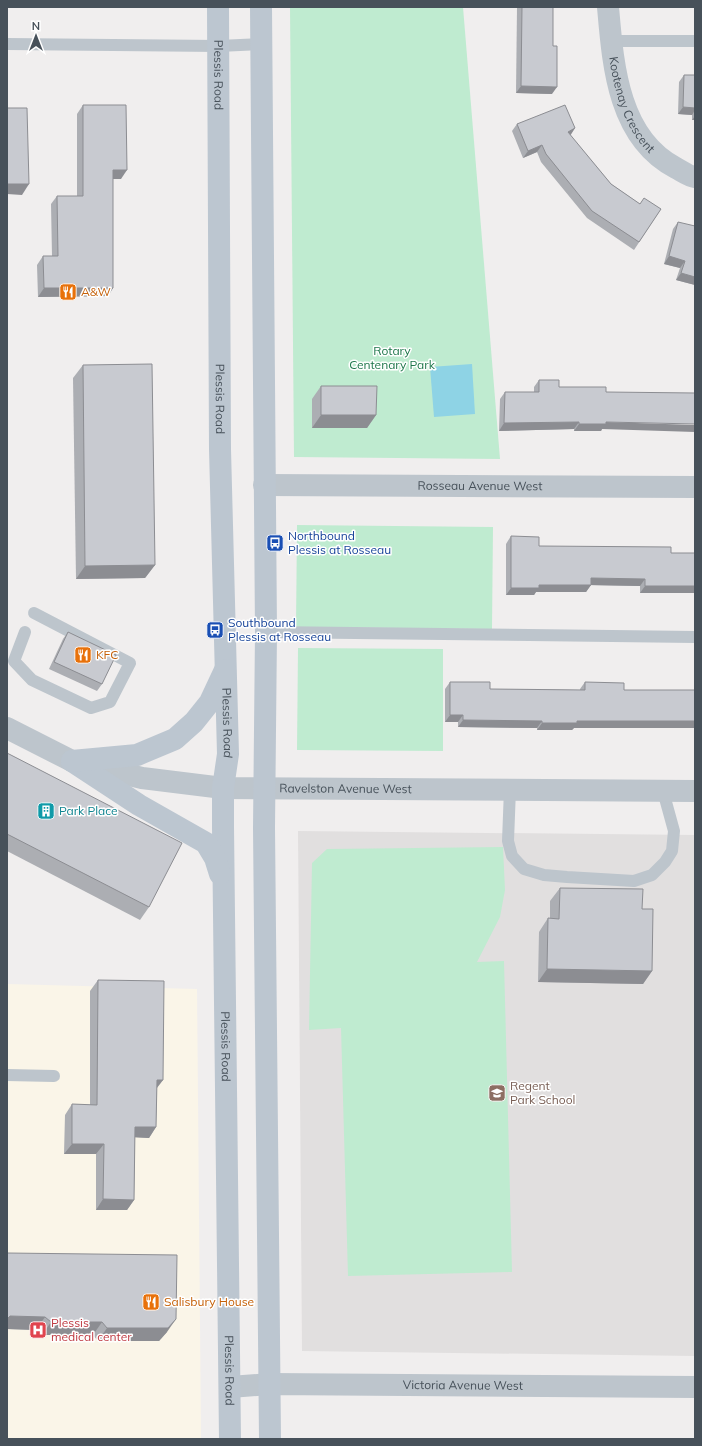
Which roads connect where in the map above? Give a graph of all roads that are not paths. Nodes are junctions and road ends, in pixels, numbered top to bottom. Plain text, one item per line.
1 (218, 7) edge
2 (261, 7) edge
3 (608, 7) edge
4 (611, 41) junction
5 (695, 41) edge
6 (7, 44) edge
7 (261, 44) junction
8 (219, 46) junction
9 (695, 177) edge
10 (264, 485) junction
11 (695, 487) edge
12 (34, 614) dead end
13 (25, 632) dead end
14 (266, 632) junction
15 (695, 637) edge
16 (227, 665) junction
17 (7, 728) edge
18 (72, 761) junction
19 (264, 787) junction
20 (223, 788) junction
21 (510, 789) junction
22 (663, 791) junction
23 (695, 791) edge
24 (223, 885) junction
25 (7, 1075) edge
26 (54, 1076) dead end
27 (270, 1384) junction
28 (230, 1387) junction
29 (695, 1387) edge
30 (230, 1439) edge
31 (270, 1439) edge

1 - 8 main road, Plessis Road
2 - 7 main road
3 - 4 street, Kootenay Crescent
4 - 5 lane
4 - 9 street, Kootenay Crescent
6 - 8 lane
7 - 8 lane
7 - 10 main road
8 - 16 main road, Plessis Road
10 - 11 street, Rosseau Avenue West
10 - 14 main road
12 - 13 lane
14 - 15 lane
14 - 19 main road
16 - 18 main road
16 - 20 main road, Plessis Road
17 - 18 street, Ravelston Avenue West
18 - 20 street, Ravelston Avenue West
18 - 24 main road
19 - 20 street, Ravelston Avenue West
19 - 21 street, Ravelston Avenue West
19 - 27 main road
20 - 24 main road, Plessis Road
21 - 22 street, Ravelston Avenue West
21 - 22 lane
22 - 23 street, Ravelston Avenue West
24 - 28 main road, Plessis Road
25 - 26 lane
27 - 28 street, Victoria Avenue West
27 - 29 street, Victoria Avenue West
27 - 31 main road
28 - 30 main road, Plessis Road

